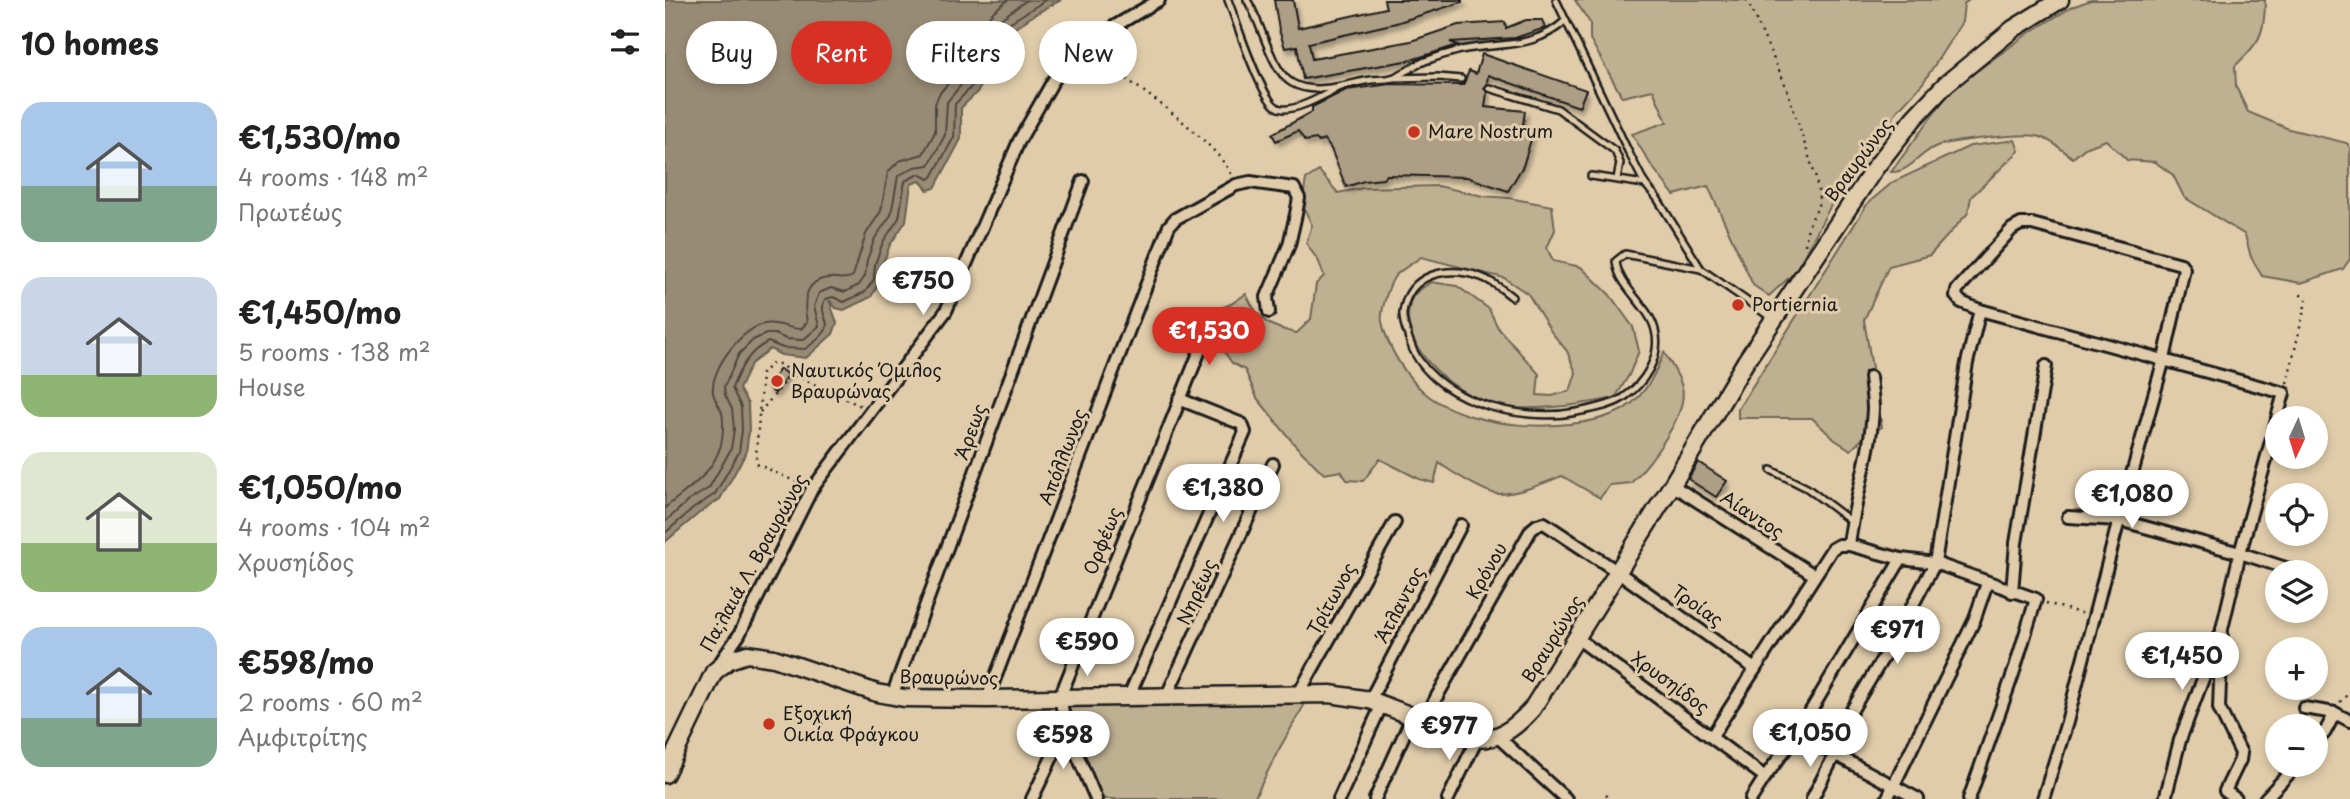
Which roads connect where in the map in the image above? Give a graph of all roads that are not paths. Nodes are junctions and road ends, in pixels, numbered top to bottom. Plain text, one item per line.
1 (1159, 0) edge
2 (1228, 0) edge
3 (1247, 0) edge
4 (1556, 0) edge
5 (2060, 0) edge
6 (1566, 20) junction
7 (1390, 78) junction
8 (1461, 79) dead end
9 (1342, 85) junction
10 (1489, 88) dead end
11 (1591, 176) dead end
12 (1617, 179) junction
13 (1083, 181) dead end
14 (1645, 184) junction
15 (1700, 269) junction
16 (1512, 297) dead end
17 (1980, 310) junction
18 (1269, 312) dead end
19 (1773, 319) junction
20 (1211, 323) dead end
21 (2164, 359) junction
22 (2046, 366) dead end
23 (1870, 376) dead end
24 (1179, 398) junction
25 (2280, 406) edge
26 (2265, 462) edge
27 (1273, 464) dead end
28 (1772, 470) dead end
29 (1672, 485) junction
30 (2068, 517) dead end
31 (2119, 520) junction
32 (1395, 522) dead end
33 (1852, 522) junction
34 (1461, 525) dead end
35 (1849, 545) junction
36 (2240, 552) junction
37 (1901, 559) junction
38 (2265, 561) edge
39 (1935, 563) junction
40 (1619, 572) junction
41 (1814, 575) junction
42 (1987, 583) junction
43 (2012, 592) junction
44 (2222, 628) junction
45 (1577, 638) junction
46 (1755, 669) junction
47 (714, 672) junction
48 (1299, 693) junction
49 (1167, 695) junction
50 (892, 696) junction
51 (1129, 696) junction
52 (1060, 697) junction
53 (987, 699) junction
54 (1376, 702) junction
55 (2304, 708) dead end
56 (2335, 713) junction
57 (1418, 719) junction
58 (2350, 722) edge
59 (2328, 726) edge
60 (1066, 728) junction
61 (1797, 734) junction
62 (1712, 736) junction
63 (1498, 737) junction
64 (1477, 739) junction
65 (1832, 752) junction
66 (665, 774) edge
67 (1765, 776) junction
68 (2286, 777) edge
69 (1895, 786) junction
70 (2223, 795) edge
71 (1032, 799) edge
72 (1096, 799) edge
73 (1339, 799) edge
74 (1375, 799) edge
75 (1448, 799) edge
76 (1566, 799) edge
77 (1751, 799) edge
78 (1812, 799) edge
79 (1888, 799) edge
80 (1918, 799) edge
81 (1969, 799) edge
82 (2043, 799) edge
83 (2165, 799) edge
84 (2236, 799) edge
85 (2265, 799) edge

1 - 47 street, Πα;λαιά Λ. Βραυρώνος
2 - 9 lane
3 - 9 lane
4 - 6 lane
5 - 19 main road, Βραυρώνος
6 - 7 lane
6 - 14 lane
7 - 8 lane
7 - 9 lane
10 - 12 lane
11 - 12 lane
12 - 14 lane
13 - 50 street, Άρεως
14 - 15 lane
15 - 16 lane
15 - 19 lane
17 - 21 street
17 - 21 street
17 - 39 street
18 - 53 street, Απόλλωνος
19 - 29 main road, Βραυρώνος
20 - 24 street, Ορφέως
21 - 25 street
21 - 31 street
22 - 43 street
23 - 33 street
24 - 51 street
24 - 52 street, Ορφέως
26 - 36 street
27 - 49 street, Νηρέως
28 - 33 lane
29 - 40 main road, Βραυρώνος
29 - 41 street, Αίαντος
30 - 31 street
31 - 36 street
31 - 82 street
32 - 48 street, Τρίτωνος
33 - 35 street
34 - 54 street, Άτλαντος
35 - 37 street
35 - 41 street
36 - 38 street
36 - 44 street
37 - 39 street
37 - 61 street
39 - 42 street
39 - 65 street
40 - 45 main road, Βραυρώνος
40 - 46 street, Τροίας
40 - 57 street, Κρόνου
41 - 46 street
42 - 43 street
42 - 69 street
43 - 81 street
44 - 70 street
44 - 83 street
45 - 62 street, Χρυσηίδος
45 - 63 main road, Βραυρώνος
46 - 62 street
47 - 50 main road, Βραυρώνος
47 - 66 main road
48 - 49 main road, Βραυρώνος
48 - 54 main road, Βραυρώνος
49 - 51 main road, Βραυρώνος
50 - 53 main road, Βραυρώνος
51 - 52 main road, Βραυρώνος
52 - 53 main road, Βραυρώνος
52 - 60 street
54 - 57 main road, Βραυρώνος
54 - 73 street, Άτλαντος
55 - 56 street
56 - 58 street
56 - 59 street
57 - 64 main road, Βραυρώνος
57 - 74 street
60 - 71 street
60 - 72 street
61 - 65 street
61 - 67 street
62 - 67 street, Χρυσηίδος
63 - 64 main road, Βραυρώνος
63 - 76 street
64 - 75 street
65 - 69 street
65 - 78 street
67 - 77 street
68 - 85 street
69 - 79 street
69 - 80 street
70 - 84 street

